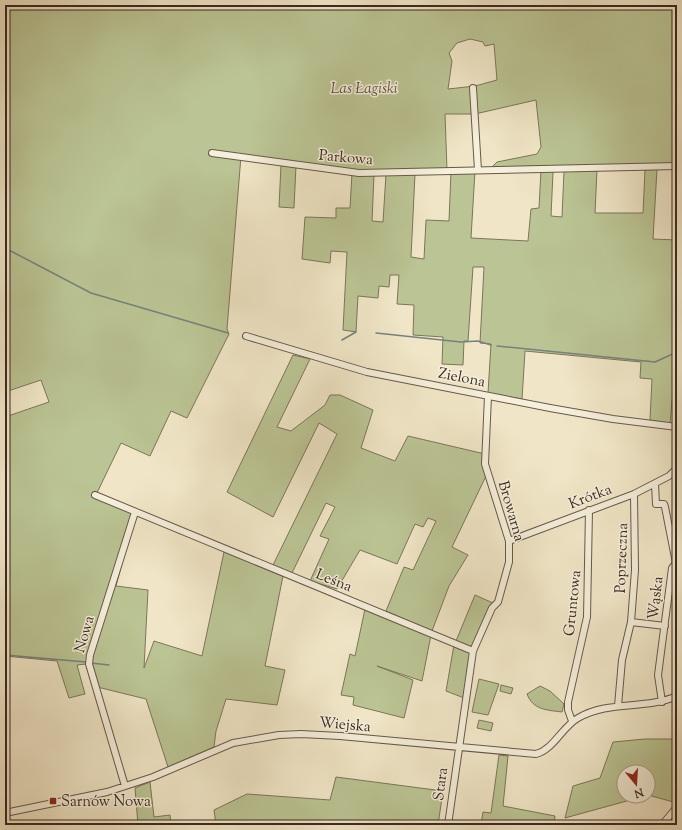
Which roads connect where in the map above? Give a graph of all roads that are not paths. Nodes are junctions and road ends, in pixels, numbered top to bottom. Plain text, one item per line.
1 (473, 88) dead end
2 (212, 153) dead end
3 (677, 166) edge
4 (478, 170) junction
5 (246, 336) dead end
6 (488, 396) junction
7 (677, 427) edge
8 (677, 468) edge
9 (655, 484) junction
10 (634, 494) junction
11 (95, 495) dead end
12 (589, 510) junction
13 (135, 512) junction
14 (509, 541) junction
15 (676, 563) edge
16 (674, 591) edge
17 (631, 622) junction
18 (665, 626) junction
19 (473, 651) junction
20 (677, 696) edge
21 (662, 702) junction
22 (618, 706) junction
23 (572, 721) junction
24 (459, 747) junction
25 (125, 786) junction
26 (677, 807) edge
27 (5, 814) edge
28 (448, 825) edge
29 (662, 825) edge

1 - 4 street
2 - 4 street, Parkowa
3 - 4 street, Parkowa
5 - 6 street, Zielona
6 - 7 street, Zielona
6 - 14 street, Browarna
8 - 9 street, Krótka
9 - 10 street, Krótka
9 - 15 street, Wąska
10 - 12 street, Krótka
10 - 17 street, Poprzeczna
11 - 13 street, Leśna
12 - 14 street, Krótka
12 - 23 street, Gruntowa
13 - 19 street, Leśna
13 - 25 street, Nowa
14 - 19 street, Browarna
15 - 16 street, Wąska
16 - 18 street, Wąska
17 - 18 street
17 - 22 street, Poprzeczna
18 - 21 street, Wąska
19 - 24 street
20 - 21 street, Wiejska
21 - 22 street, Wiejska
22 - 23 street, Wiejska
23 - 24 street, Wiejska
24 - 25 street, Wiejska
24 - 28 street, Stara
25 - 27 street, Wiejska
26 - 29 street

